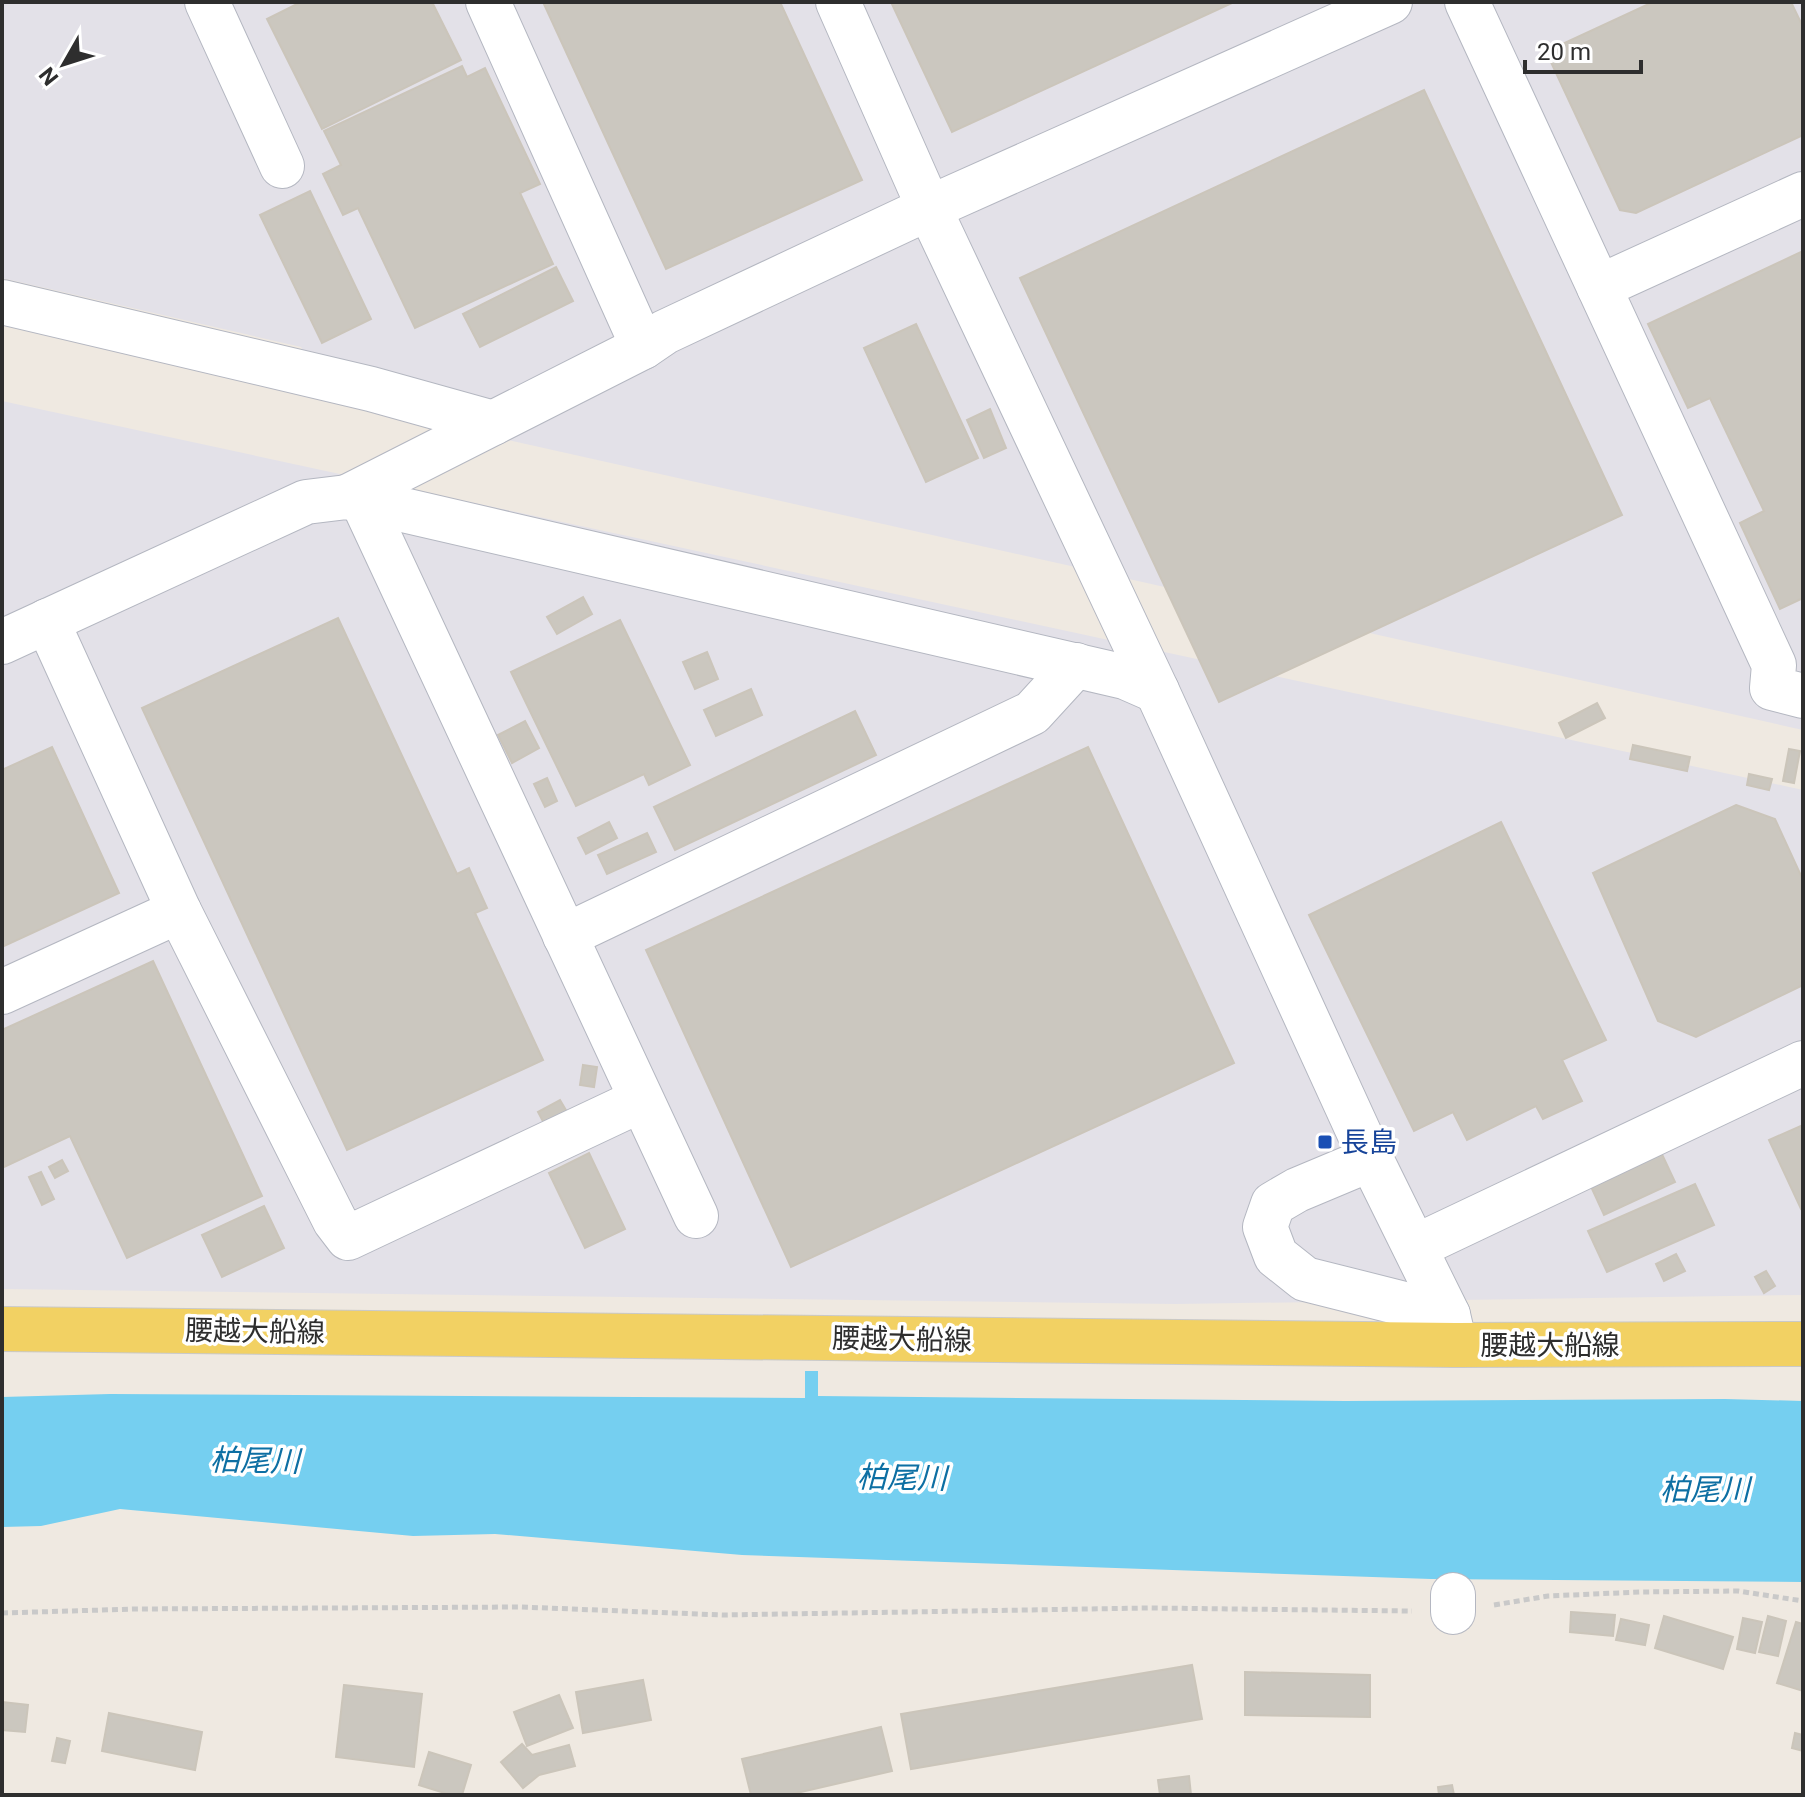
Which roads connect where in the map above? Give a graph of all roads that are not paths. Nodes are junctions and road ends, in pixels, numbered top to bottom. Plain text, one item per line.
1 (207, 2) edge
2 (488, 2) edge
3 (838, 2) edge
4 (1390, 2) edge
5 (1467, 2) edge
6 (282, 166) dead end
7 (1803, 194) edge
8 (929, 208) junction
9 (1599, 287) junction
10 (2, 302) edge
11 (643, 347) junction
12 (493, 423) junction
13 (354, 499) junction
14 (47, 621) junction
15 (2, 642) edge
16 (1076, 665) junction
17 (1793, 671) edge
18 (1157, 691) junction
19 (179, 911) junction
20 (565, 936) junction
21 (2, 992) edge
22 (1803, 1063) edge
23 (641, 1100) junction
24 (1371, 1159) junction
25 (696, 1216) dead end
26 (1415, 1247) junction
27 (2, 1329) edge
28 (1452, 1330) junction
29 (1803, 1344) edge

1 - 6 lane
2 - 11 lane
3 - 8 lane
4 - 8 lane
5 - 9 lane
7 - 9 lane
8 - 11 lane
8 - 18 lane
9 - 17 lane
10 - 12 lane
11 - 12 lane
12 - 13 lane
13 - 14 lane
13 - 16 lane
13 - 20 lane
14 - 15 lane
14 - 19 lane
16 - 18 lane
16 - 20 lane
18 - 24 lane
19 - 21 lane
19 - 23 lane
20 - 23 lane
22 - 26 lane
23 - 25 lane
24 - 26 lane
24 - 28 lane
26 - 28 lane
27 - 28 main road, 腰越大船線
28 - 29 main road, 腰越大船線

